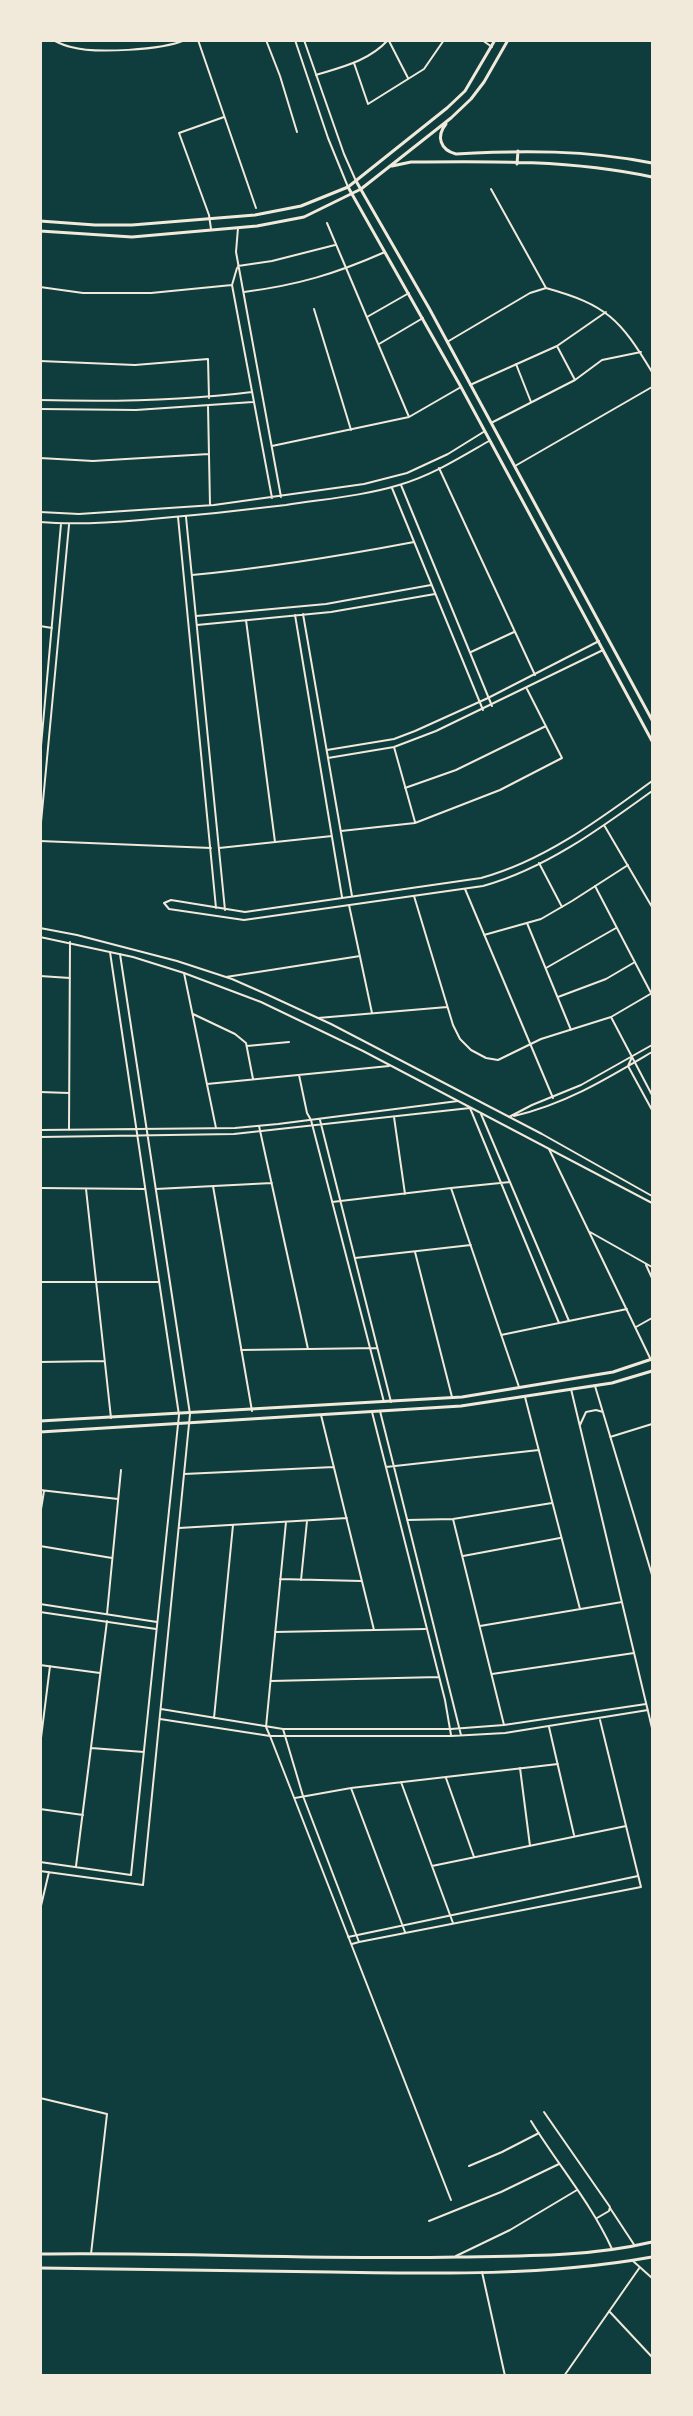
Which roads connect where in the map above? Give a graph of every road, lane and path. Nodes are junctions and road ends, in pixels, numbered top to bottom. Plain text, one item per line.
1 (53, 40) edge
2 (185, 40) edge
3 (198, 40) edge
4 (266, 40) edge
5 (295, 40) edge
6 (304, 40) edge
7 (388, 40) edge
8 (444, 40) edge
9 (482, 40) edge
10 (495, 40) edge
11 (508, 40) edge
12 (492, 47) junction
13 (354, 63) junction
14 (316, 75) junction
15 (408, 78) junction
16 (224, 117) junction
17 (451, 118) junction
18 (297, 132) dead end
19 (518, 151) junction
20 (652, 163) edge
21 (518, 164) junction
22 (387, 168) junction
23 (652, 177) edge
24 (356, 181) junction
25 (348, 187) junction
26 (361, 189) junction
27 (491, 189) dead end
28 (353, 194) junction
29 (256, 208) dead end
30 (210, 219) junction
31 (40, 221) edge
32 (327, 223) dead end
33 (238, 228) junction
34 (40, 231) edge
35 (211, 231) junction
36 (335, 245) junction
37 (385, 252) junction
38 (238, 266) junction
39 (347, 270) junction
40 (232, 285) junction
41 (40, 287) edge
42 (546, 288) junction
43 (244, 292) junction
44 (409, 293) junction
45 (314, 309) dead end
46 (606, 312) junction
47 (367, 316) junction
48 (423, 318) junction
49 (447, 342) junction
50 (379, 344) junction
51 (557, 346) junction
52 (641, 352) junction
53 (40, 361) edge
54 (516, 364) junction
55 (652, 372) edge
56 (574, 380) junction
57 (470, 385) junction
58 (461, 387) junction
59 (652, 387) edge
60 (252, 392) junction
61 (209, 398) junction
62 (40, 400) edge
63 (254, 402) junction
64 (531, 402) junction
65 (208, 406) junction
66 (40, 409) edge
67 (409, 417) junction
68 (490, 423) junction
69 (351, 430) junction
70 (485, 431) junction
71 (490, 441) junction
72 (272, 446) junction
73 (209, 454) junction
74 (40, 458) edge
75 (514, 467) junction
76 (439, 468) junction
77 (401, 485) junction
78 (392, 488) junction
79 (281, 496) junction
80 (272, 498) junction
81 (210, 505) junction
82 (40, 512) edge
83 (178, 517) junction
84 (186, 517) junction
85 (40, 522) edge
86 (61, 524) junction
87 (69, 524) junction
88 (414, 542) junction
89 (192, 575) junction
90 (431, 585) junction
91 (435, 594) junction
92 (295, 615) junction
93 (303, 615) junction
94 (196, 616) junction
95 (246, 620) junction
96 (197, 625) junction
97 (40, 626) edge
98 (52, 627) junction
99 (514, 632) junction
100 (599, 641) junction
101 (603, 650) junction
102 (470, 652) junction
103 (535, 676) junction
104 (527, 689) junction
105 (488, 698) junction
106 (480, 702) junction
107 (492, 706) junction
108 (483, 710) junction
109 (652, 720) edge
110 (546, 726) junction
111 (652, 741) edge
112 (394, 747) junction
113 (327, 750) junction
114 (40, 758) edge
115 (328, 758) junction
116 (652, 781) edge
117 (405, 788) junction
118 (652, 791) edge
119 (415, 823) junction
120 (604, 825) junction
121 (341, 831) junction
122 (40, 833) edge
123 (332, 836) junction
124 (40, 841) edge
125 (275, 842) junction
126 (211, 848) junction
127 (219, 848) junction
128 (539, 863) junction
129 (628, 865) junction
130 (595, 886) junction
131 (465, 889) junction
132 (352, 896) junction
133 (414, 896) junction
134 (342, 897) junction
135 (350, 905) junction
136 (562, 907) junction
137 (652, 907) edge
138 (216, 908) junction
139 (225, 910) junction
140 (527, 923) junction
141 (617, 927) junction
142 (40, 928) edge
143 (484, 936) junction
144 (40, 937) edge
145 (70, 942) junction
146 (110, 952) junction
147 (120, 954) junction
148 (360, 956) junction
149 (634, 962) junction
150 (546, 968) junction
151 (184, 973) junction
152 (40, 976) edge
153 (225, 977) junction
154 (70, 978) junction
155 (652, 993) edge
156 (558, 998) junction
157 (447, 1007) junction
158 (372, 1013) junction
159 (193, 1014) junction
160 (611, 1017) junction
161 (317, 1018) junction
162 (571, 1030) junction
163 (289, 1042) dead end
164 (531, 1044) junction
165 (652, 1045) edge
166 (247, 1046) junction
167 (652, 1052) edge
168 (632, 1057) junction
169 (634, 1063) junction
170 (391, 1065) junction
171 (628, 1066) junction
172 (299, 1075) junction
173 (253, 1079) junction
174 (207, 1084) junction
175 (40, 1092) edge
176 (69, 1094) junction
177 (652, 1095) edge
178 (553, 1098) junction
179 (458, 1101) junction
180 (470, 1108) junction
181 (652, 1110) edge
182 (481, 1113) junction
183 (394, 1117) junction
184 (508, 1117) junction
185 (320, 1119) junction
186 (311, 1120) junction
187 (259, 1126) junction
188 (321, 1126) junction
189 (313, 1127) junction
190 (216, 1128) junction
191 (69, 1130) junction
192 (137, 1130) junction
193 (147, 1130) junction
194 (40, 1131) edge
195 (260, 1132) junction
196 (138, 1136) junction
197 (147, 1136) junction
198 (40, 1137) edge
199 (549, 1149) junction
200 (510, 1182) junction
201 (272, 1183) junction
202 (501, 1183) junction
203 (213, 1186) junction
204 (40, 1188) edge
205 (451, 1188) junction
206 (86, 1189) junction
207 (146, 1189) junction
208 (156, 1189) junction
209 (405, 1194) junction
210 (652, 1196) edge
211 (340, 1201) junction
212 (332, 1202) junction
213 (652, 1203) edge
214 (589, 1231) junction
215 (471, 1245) junction
216 (415, 1252) junction
217 (355, 1258) junction
218 (645, 1264) junction
219 (652, 1267) edge
220 (652, 1278) edge
221 (40, 1282) edge
222 (96, 1282) junction
223 (159, 1282) junction
224 (627, 1309) junction
225 (652, 1318) edge
226 (569, 1321) junction
227 (559, 1323) junction
228 (636, 1327) junction
229 (501, 1335) junction
230 (370, 1348) junction
231 (378, 1348) junction
232 (308, 1349) junction
233 (241, 1350) junction
234 (652, 1359) edge
235 (105, 1361) junction
236 (40, 1362) edge
237 (652, 1371) edge
238 (595, 1385) junction
239 (519, 1388) junction
240 (571, 1389) junction
241 (525, 1396) junction
242 (453, 1398) junction
243 (384, 1402) junction
244 (392, 1402) junction
245 (252, 1411) junction
246 (372, 1412) junction
247 (381, 1412) junction
248 (603, 1412) junction
249 (179, 1414) junction
250 (190, 1414) junction
251 (321, 1415) junction
252 (111, 1418) junction
253 (40, 1421) edge
254 (189, 1423) junction
255 (178, 1424) junction
256 (652, 1424) edge
257 (580, 1425) junction
258 (40, 1432) edge
259 (610, 1437) junction
260 (539, 1450) junction
261 (394, 1465) junction
262 (334, 1467) junction
263 (386, 1467) junction
264 (121, 1470) dead end
265 (184, 1474) junction
266 (42, 1490) edge
267 (118, 1499) junction
268 (552, 1503) junction
269 (40, 1515) edge
270 (346, 1518) junction
271 (453, 1519) junction
272 (407, 1520) junction
273 (308, 1521) junction
274 (286, 1522) junction
275 (233, 1525) junction
276 (179, 1528) junction
277 (561, 1538) junction
278 (40, 1546) edge
279 (463, 1556) junction
280 (112, 1558) junction
281 (652, 1558) edge
282 (648, 1560) junction
283 (652, 1575) edge
284 (280, 1580) junction
285 (301, 1580) junction
286 (362, 1581) junction
287 (622, 1602) junction
288 (40, 1604) edge
289 (580, 1609) junction
290 (40, 1612) edge
291 (107, 1614) junction
292 (106, 1622) junction
293 (157, 1622) junction
294 (480, 1626) junction
295 (156, 1629) junction
296 (427, 1629) junction
297 (374, 1630) junction
298 (275, 1632) junction
299 (634, 1653) junction
300 (40, 1665) edge
301 (50, 1666) junction
302 (100, 1673) junction
303 (492, 1674) junction
304 (439, 1677) junction
305 (271, 1681) junction
306 (646, 1704) junction
307 (161, 1709) junction
308 (648, 1710) junction
309 (214, 1718) junction
310 (160, 1719) junction
311 (600, 1719) junction
312 (504, 1725) junction
313 (266, 1727) junction
314 (549, 1727) junction
315 (460, 1728) junction
316 (652, 1728) edge
317 (283, 1729) junction
318 (451, 1729) junction
319 (270, 1736) junction
320 (284, 1736) junction
321 (451, 1736) junction
322 (461, 1736) junction
323 (40, 1746) edge
324 (91, 1748) junction
325 (144, 1752) junction
326 (558, 1764) junction
327 (520, 1768) junction
328 (446, 1777) junction
329 (401, 1782) junction
330 (351, 1788) junction
331 (303, 1796) junction
332 (295, 1798) junction
333 (40, 1809) edge
334 (83, 1815) junction
335 (627, 1826) junction
336 (574, 1837) junction
337 (530, 1846) junction
338 (474, 1857) junction
339 (40, 1862) edge
340 (432, 1866) junction
341 (76, 1867) junction
342 (40, 1871) edge
343 (49, 1872) junction
344 (131, 1875) junction
345 (639, 1876) junction
346 (130, 1884) junction
347 (40, 1910) edge
348 (450, 1914) junction
349 (453, 1923) junction
350 (402, 1924) junction
351 (405, 1932) junction
352 (355, 1934) junction
353 (348, 1937) junction
354 (359, 1942) junction
355 (351, 1944) junction
356 (40, 2098) edge
357 (544, 2112) dead end
358 (531, 2121) dead end
359 (539, 2133) junction
360 (559, 2164) junction
361 (469, 2166) dead end
362 (577, 2190) junction
363 (451, 2200) dead end
364 (610, 2208) junction
365 (597, 2218) junction
366 (429, 2221) dead end
367 (652, 2242) edge
368 (634, 2246) junction
369 (612, 2250) junction
370 (91, 2253) junction
371 (40, 2254) edge
372 (652, 2257) edge
373 (454, 2258) junction
374 (633, 2261) junction
375 (640, 2267) junction
376 (40, 2268) edge
377 (482, 2272) junction
378 (652, 2277) edge
379 (609, 2311) junction
380 (652, 2357) edge
381 (505, 2376) edge
382 (564, 2376) edge

1 - 2 street
3 - 16 street
4 - 18 street
5 - 25 street
6 - 14 street
7 - 13 street
7 - 15 street
8 - 15 street
9 - 12 street
10 - 12 main road
11 - 17 main road
12 - 24 main road
13 - 14 street
13 - 15 street
14 - 24 street
16 - 29 street
16 - 30 street
17 - 19 main road
17 - 22 main road
19 - 20 main road
19 - 21 main road
21 - 22 main road
21 - 23 main road
22 - 26 main road
24 - 25 main road
24 - 26 main road
25 - 28 main road
25 - 30 main road
26 - 28 main road
26 - 49 main road
27 - 42 street
28 - 33 main road
28 - 37 main road
30 - 31 main road
30 - 35 street
32 - 36 street
33 - 35 main road
33 - 38 street
34 - 35 main road
36 - 38 street
36 - 39 street
37 - 39 street
37 - 44 main road
38 - 40 street
38 - 43 street
39 - 43 street
39 - 47 street
40 - 41 street
40 - 60 street
42 - 46 street
42 - 49 street
43 - 72 street
44 - 47 street
44 - 48 main road
45 - 69 street
46 - 51 street
46 - 52 street
47 - 50 street
48 - 50 street
48 - 58 main road
49 - 57 main road
50 - 67 street
51 - 54 street
51 - 56 street
52 - 55 street
52 - 56 street
53 - 61 street
54 - 57 street
54 - 64 street
56 - 64 street
57 - 68 main road
58 - 67 street
58 - 70 main road
59 - 75 street
60 - 61 street
60 - 63 street
61 - 62 street
63 - 65 street
63 - 80 street
64 - 68 street
65 - 66 street
65 - 73 street
67 - 69 street
68 - 75 main road
69 - 72 street
70 - 71 main road
70 - 79 street
71 - 76 street
71 - 100 main road
72 - 79 street
73 - 74 street
73 - 81 street
75 - 109 main road
76 - 77 street
76 - 99 street
77 - 78 street
77 - 102 street
78 - 84 street
78 - 88 street
79 - 80 street
80 - 81 street
81 - 82 street
83 - 84 street
83 - 87 street
83 - 126 street
84 - 89 street
85 - 86 street
86 - 87 street
86 - 98 street
87 - 122 street
88 - 89 street
88 - 90 street
89 - 94 street
90 - 91 street
90 - 94 street
91 - 93 street
91 - 106 street
92 - 93 street
92 - 95 street
92 - 123 street
93 - 113 street
94 - 96 street
95 - 96 street
95 - 125 street
96 - 127 street
97 - 98 street
98 - 114 street
99 - 102 street
99 - 103 street
100 - 101 main road
100 - 103 street
101 - 104 street
101 - 111 main road
102 - 105 street
103 - 105 street
104 - 107 street
104 - 110 street
105 - 106 street
105 - 107 street
106 - 108 street
106 - 113 street
107 - 108 street
108 - 112 street
110 - 117 street
110 - 119 street
112 - 115 street
112 - 117 street
113 - 115 street
115 - 121 street
116 - 132 street
117 - 119 street
118 - 120 street
119 - 121 street
120 - 128 street
120 - 129 street
121 - 132 street
123 - 125 street
123 - 134 street
124 - 126 street
125 - 127 street
126 - 138 street
127 - 139 street
128 - 131 street
128 - 136 street
129 - 130 street
129 - 137 street
130 - 136 street
130 - 141 street
131 - 133 street
131 - 143 street
132 - 134 street
133 - 135 street
133 - 157 street
134 - 139 street
135 - 138 street
135 - 148 street
136 - 140 street
138 - 139 street
140 - 143 street
140 - 150 street
141 - 149 street
141 - 150 street
142 - 153 street
143 - 164 street
144 - 145 street
145 - 146 street
145 - 154 street
146 - 147 street
146 - 192 street
147 - 151 street
147 - 193 street
148 - 153 street
148 - 158 street
149 - 155 street
149 - 156 street
150 - 156 street
151 - 159 street
151 - 170 street
152 - 154 street
153 - 161 street
154 - 176 street
155 - 160 street
156 - 162 street
157 - 158 street
157 - 164 street
158 - 161 street
159 - 166 street
159 - 174 street
160 - 162 street
160 - 168 street
161 - 184 street
162 - 164 street
163 - 166 street
164 - 178 street
165 - 168 street
166 - 173 street
167 - 169 street
168 - 169 street
168 - 171 street
168 - 178 street
169 - 171 street
169 - 177 street
170 - 172 street
170 - 179 street
171 - 181 street
171 - 184 street
172 - 173 street
172 - 186 street
173 - 174 street
174 - 190 street
175 - 176 street
176 - 191 street
178 - 184 street
179 - 180 street
179 - 185 street
180 - 182 street
180 - 183 street
180 - 202 street
182 - 199 street
182 - 200 street
183 - 188 street
183 - 209 street
184 - 210 street
185 - 186 street
185 - 188 street
186 - 187 street
186 - 189 street
187 - 190 street
187 - 195 street
188 - 189 street
188 - 211 street
189 - 195 street
189 - 212 street
190 - 193 street
191 - 192 street
191 - 194 street
192 - 193 street
192 - 196 street
193 - 197 street
195 - 197 street
195 - 201 street
196 - 197 street
196 - 198 street
196 - 207 street
197 - 208 street
199 - 213 street
199 - 214 street
200 - 202 street
200 - 226 street
201 - 203 street
201 - 232 street
202 - 205 street
202 - 227 street
203 - 208 street
203 - 233 street
204 - 206 street
205 - 209 street
205 - 215 street
206 - 207 street
206 - 222 street
207 - 223 street
208 - 250 street
209 - 211 street
211 - 212 street
211 - 217 street
212 - 230 street
214 - 218 street
214 - 224 street
215 - 216 street
215 - 229 street
216 - 217 street
216 - 242 street
217 - 231 street
218 - 219 street
218 - 220 street
221 - 222 street
222 - 223 street
222 - 235 street
223 - 249 street
224 - 226 street
224 - 228 street
225 - 228 street
226 - 227 street
227 - 229 street
228 - 234 street
229 - 239 street
230 - 231 street
230 - 232 street
230 - 243 street
231 - 244 street
232 - 233 street
233 - 245 street
234 - 239 main road
235 - 236 street
235 - 252 street
237 - 238 main road
238 - 240 main road
238 - 248 street
239 - 242 main road
240 - 241 main road
240 - 257 street
241 - 247 main road
241 - 260 street
242 - 244 main road
243 - 244 main road
243 - 245 main road
245 - 250 main road
246 - 247 main road
246 - 251 main road
246 - 263 street
247 - 261 street
248 - 257 street
248 - 259 street
249 - 250 main road
249 - 252 main road
249 - 255 street
250 - 254 street
251 - 254 main road
251 - 262 street
252 - 253 main road
254 - 255 main road
254 - 265 street
255 - 258 main road
255 - 293 street
256 - 259 street
257 - 287 street
259 - 282 street
260 - 261 street
260 - 268 street
261 - 263 street
261 - 272 street
262 - 265 street
262 - 270 street
263 - 296 street
264 - 267 street
265 - 276 street
266 - 267 street
266 - 269 street
267 - 280 street
268 - 271 street
268 - 277 street
270 - 273 street
270 - 286 street
271 - 272 street
271 - 279 street
272 - 315 street
273 - 274 street
273 - 285 street
274 - 275 street
274 - 284 street
275 - 276 street
275 - 309 street
276 - 307 street
277 - 279 street
277 - 289 street
278 - 280 street
279 - 294 street
280 - 291 street
281 - 282 street
282 - 283 street
284 - 285 street
284 - 298 street
285 - 286 street
286 - 297 street
287 - 289 street
287 - 299 street
288 - 291 street
289 - 294 street
290 - 292 street
291 - 293 street
292 - 295 street
292 - 302 street
293 - 295 street
294 - 303 street
295 - 325 street
296 - 297 street
296 - 304 street
297 - 298 street
298 - 305 street
299 - 303 street
299 - 306 street
300 - 301 street
301 - 302 street
301 - 323 street
302 - 324 street
303 - 312 street
304 - 305 street
304 - 318 street
305 - 313 street
306 - 308 street
306 - 312 street
307 - 309 street
307 - 310 street
308 - 311 street
308 - 316 street
309 - 313 street
310 - 319 street
310 - 346 street
311 - 314 street
311 - 335 street
312 - 315 street
313 - 317 street
313 - 319 street
314 - 322 street
314 - 326 street
315 - 318 street
315 - 322 street
317 - 318 street
317 - 320 street
318 - 321 street
319 - 320 street
319 - 332 street
320 - 321 street
320 - 331 street
321 - 322 street
324 - 325 street
324 - 334 street
325 - 344 street
326 - 327 street
326 - 336 street
327 - 328 street
327 - 337 street
328 - 329 street
328 - 338 street
329 - 330 street
329 - 340 street
330 - 331 street
330 - 350 street
331 - 332 street
331 - 352 street
332 - 353 street
333 - 334 street
334 - 341 street
335 - 336 street
335 - 345 street
336 - 337 street
337 - 338 street
338 - 340 street
339 - 341 street
340 - 348 street
341 - 344 street
342 - 343 street
343 - 346 street
343 - 347 street
344 - 346 street
345 - 348 street
345 - 349 street
348 - 349 street
348 - 350 street
349 - 351 street
350 - 351 street
350 - 352 street
351 - 354 street
352 - 353 street
352 - 354 street
353 - 355 street
354 - 355 street
355 - 363 street
356 - 370 street
357 - 364 street
358 - 359 street
359 - 360 street
359 - 361 street
360 - 362 street
360 - 366 street
362 - 365 street
362 - 373 street
364 - 365 street
364 - 368 street
365 - 369 street
367 - 368 main road
368 - 369 main road
369 - 373 main road
370 - 371 main road
370 - 373 main road
372 - 374 main road
374 - 375 street
374 - 377 main road
375 - 378 street
375 - 379 street
376 - 377 main road
377 - 381 street
379 - 380 street
379 - 382 street

